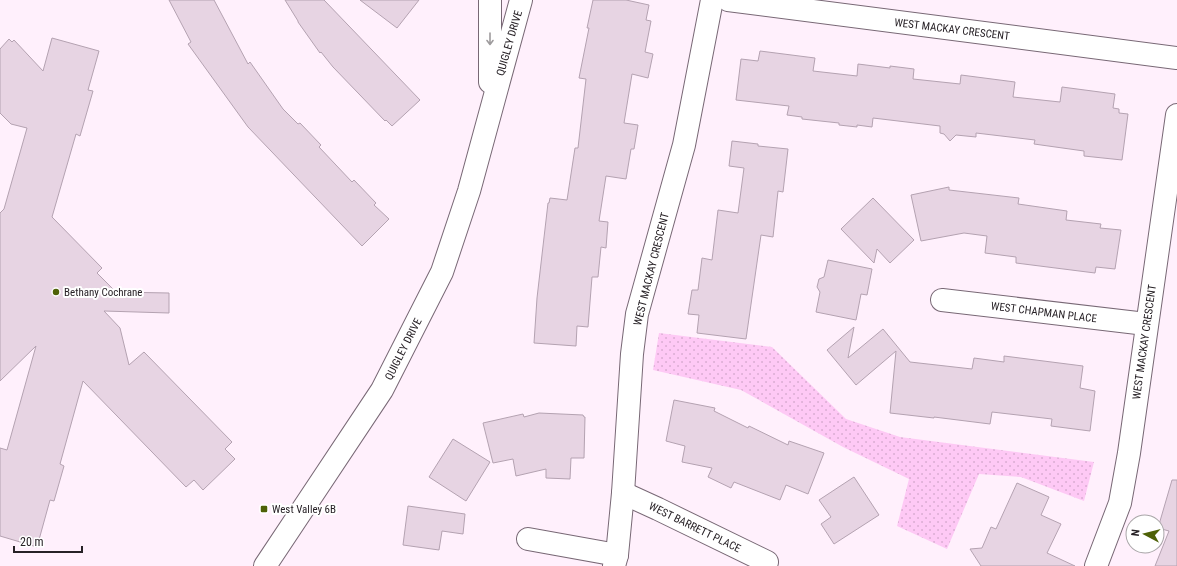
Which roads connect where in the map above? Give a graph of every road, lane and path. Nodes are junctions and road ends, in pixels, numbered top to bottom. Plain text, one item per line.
1 (490, 0) edge
2 (521, 0) edge
3 (712, 0) edge
4 (728, 0) edge
5 (1177, 58) edge
6 (490, 109) junction
7 (1177, 115) edge
8 (942, 300) dead end
9 (1146, 324) junction
10 (623, 493) junction
11 (528, 539) dead end
12 (615, 560) edge
13 (767, 562) dead end
14 (264, 566) edge
15 (1096, 566) edge

1 -> 6 street, QUIGLEY DRIVE
2 - 6 street, QUIGLEY DRIVE
3 - 10 street, WEST MACKAY CRESCENT
4 - 5 street, WEST MACKAY CRESCENT
6 - 14 street, QUIGLEY DRIVE
7 - 9 street, WEST MACKAY CRESCENT
8 - 9 street, WEST CHAPMAN PLACE
9 - 15 street, WEST MACKAY CRESCENT
10 - 12 street, WEST MACKAY CRESCENT
10 - 13 street, WEST BARRETT PLACE
11 - 12 street

